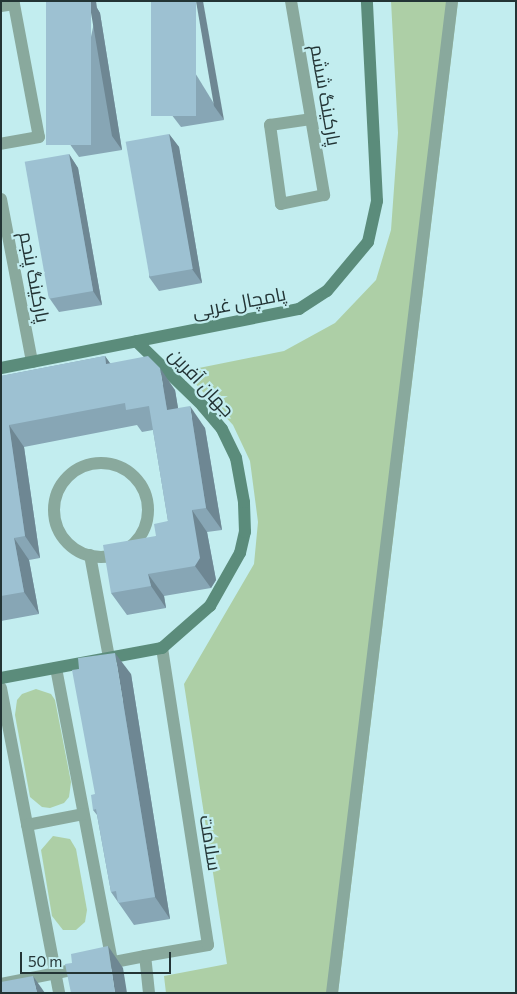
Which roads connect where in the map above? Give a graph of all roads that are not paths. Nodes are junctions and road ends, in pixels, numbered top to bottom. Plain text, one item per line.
1 (291, 1) edge
2 (366, 1) edge
3 (452, 1) edge
4 (1, 6) edge
5 (311, 119) junction
6 (1, 144) edge
7 (1, 199) edge
8 (136, 341) junction
9 (32, 362) junction
10 (1, 368) edge
11 (90, 555) junction
12 (162, 648) junction
13 (109, 658) junction
14 (56, 668) junction
15 (1, 678) edge
16 (1, 688) edge
17 (83, 814) junction
18 (27, 825) junction
19 (145, 956) junction
20 (112, 962) junction
21 (56, 974) junction
22 (1, 984) edge
23 (59, 993) edge
24 (149, 993) edge
25 (332, 993) edge

1 - 5 street, پارکینگ ششم
2 - 8 street, پامچال غربی
3 - 25 street
4 - 6 street
5 - 5 street, پارکینگ ششم
7 - 9 street, پارکینگ پنجم
8 - 9 street, پامچال غربی
8 - 12 street, جهان آفرین
9 - 10 street, پامچال غربی
11 - 11 street
11 - 13 street
12 - 13 street
12 - 19 street, سلامت
13 - 14 street
14 - 15 street
14 - 17 street
16 - 18 street
17 - 18 street
17 - 20 street
18 - 21 street
19 - 20 street
19 - 24 street
20 - 21 street
21 - 22 street
21 - 23 street

